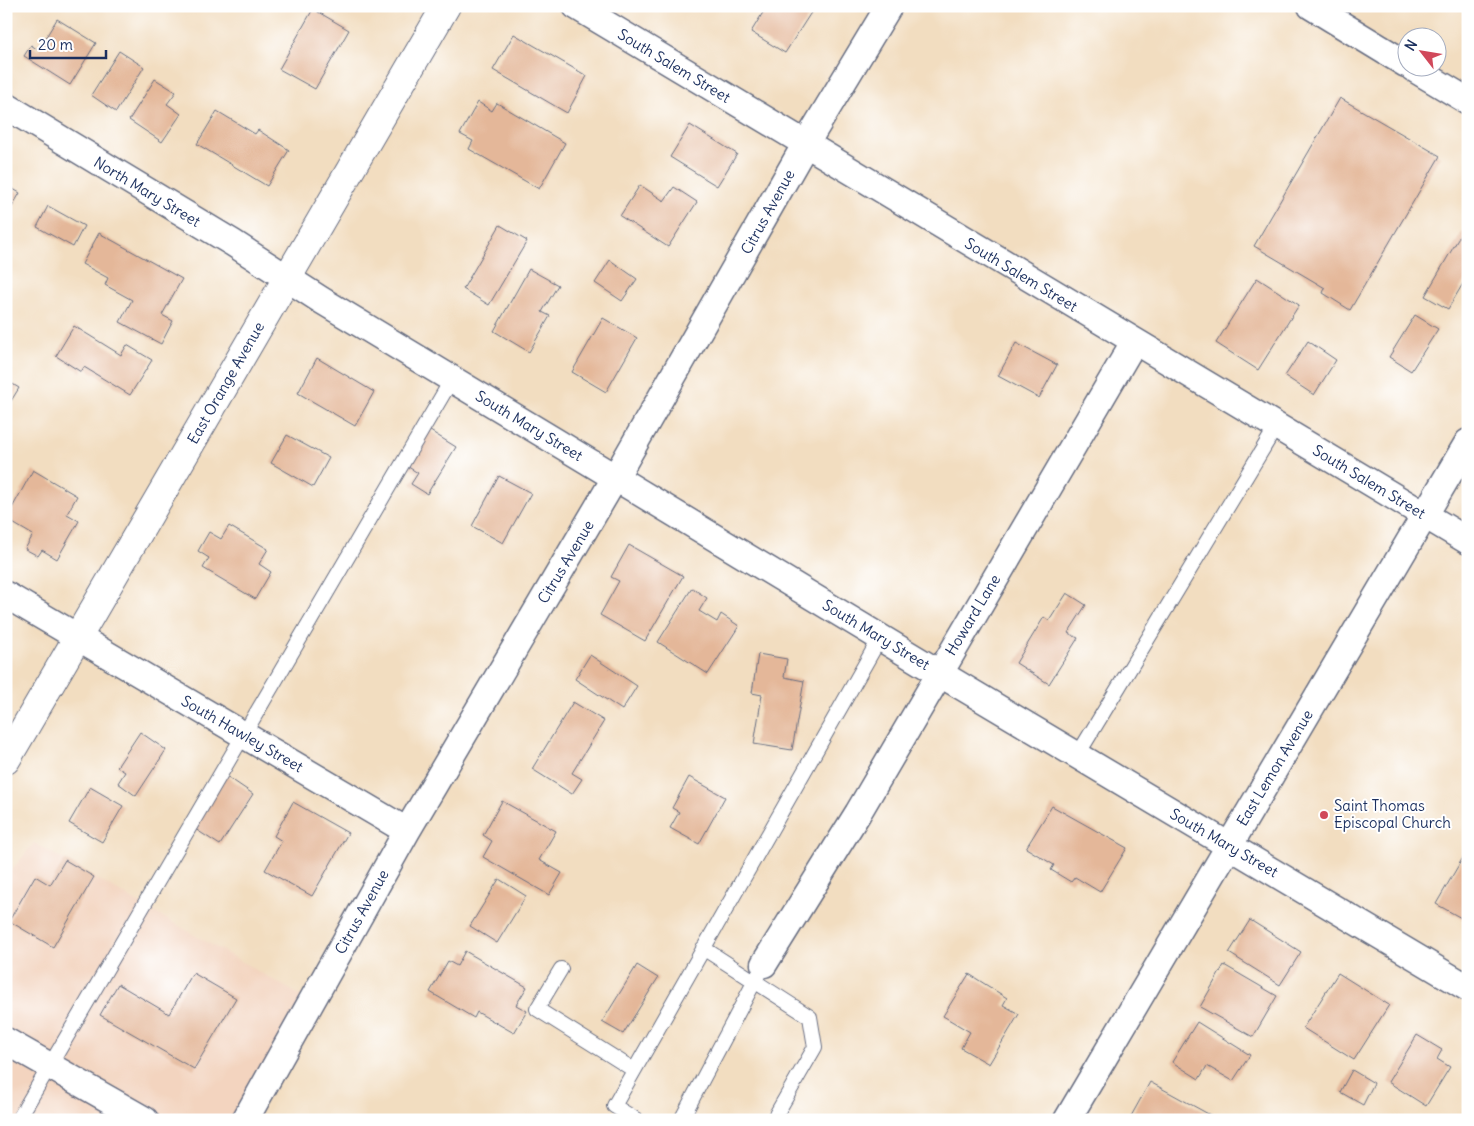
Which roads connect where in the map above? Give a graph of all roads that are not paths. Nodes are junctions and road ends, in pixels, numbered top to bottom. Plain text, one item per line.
1 (446, 6) edge
2 (576, 6) edge
3 (889, 6) edge
4 (1312, 6) edge
5 (1396, 58) edge
6 (1430, 78) edge
7 (1468, 100) edge
8 (6, 106) edge
9 (806, 145) junction
10 (287, 279) junction
11 (1134, 342) junction
12 (452, 379) junction
13 (1276, 428) junction
14 (1468, 442) edge
15 (615, 478) junction
16 (1424, 515) junction
17 (1468, 541) edge
18 (6, 595) edge
19 (78, 638) junction
20 (880, 638) junction
21 (939, 673) junction
22 (243, 735) junction
23 (1077, 756) junction
24 (6, 760) edge
25 (407, 831) junction
26 (1229, 845) junction
27 (703, 948) junction
28 (561, 969) dead end
29 (759, 973) junction
30 (1468, 988) edge
31 (6, 1041) edge
32 (50, 1066) junction
33 (634, 1070) junction
34 (18, 1120) edge
35 (145, 1120) edge
36 (245, 1120) edge
37 (637, 1120) edge
38 (681, 1120) edge
39 (773, 1120) edge
40 (1067, 1120) edge

1 - 10 main road, East Orange Avenue
2 - 9 street, South Salem Street
3 - 9 street, Citrus Avenue
4 - 5 street
6 - 7 street
8 - 10 street, North Mary Street
9 - 11 street, South Salem Street
9 - 15 street, Citrus Avenue
10 - 12 street, South Mary Street
10 - 19 main road, East Orange Avenue
11 - 13 street, South Salem Street
11 - 21 street, Howard Lane
12 - 15 street, South Mary Street
12 - 22 lane
13 - 16 street, South Salem Street
13 - 23 lane
14 - 16 street, East Lemon Avenue
15 - 20 street, South Mary Street
15 - 25 street, Citrus Avenue
16 - 17 street, South Salem Street
16 - 26 street, East Lemon Avenue
18 - 19 street, South Hawley Street
19 - 22 street, South Hawley Street
19 - 24 main road, East Orange Avenue
20 - 21 street, South Mary Street
20 - 27 lane
21 - 23 street, South Mary Street
21 - 29 street, Howard Lane
22 - 25 street, South Hawley Street
22 - 32 lane
23 - 26 street, South Mary Street
25 - 36 street, Citrus Avenue
26 - 30 street, South Mary Street
26 - 40 street, East Lemon Avenue
27 - 29 lane
27 - 33 lane
28 - 33 lane
29 - 38 lane
29 - 39 lane
31 - 32 street
32 - 34 lane
32 - 35 street
33 - 37 lane

